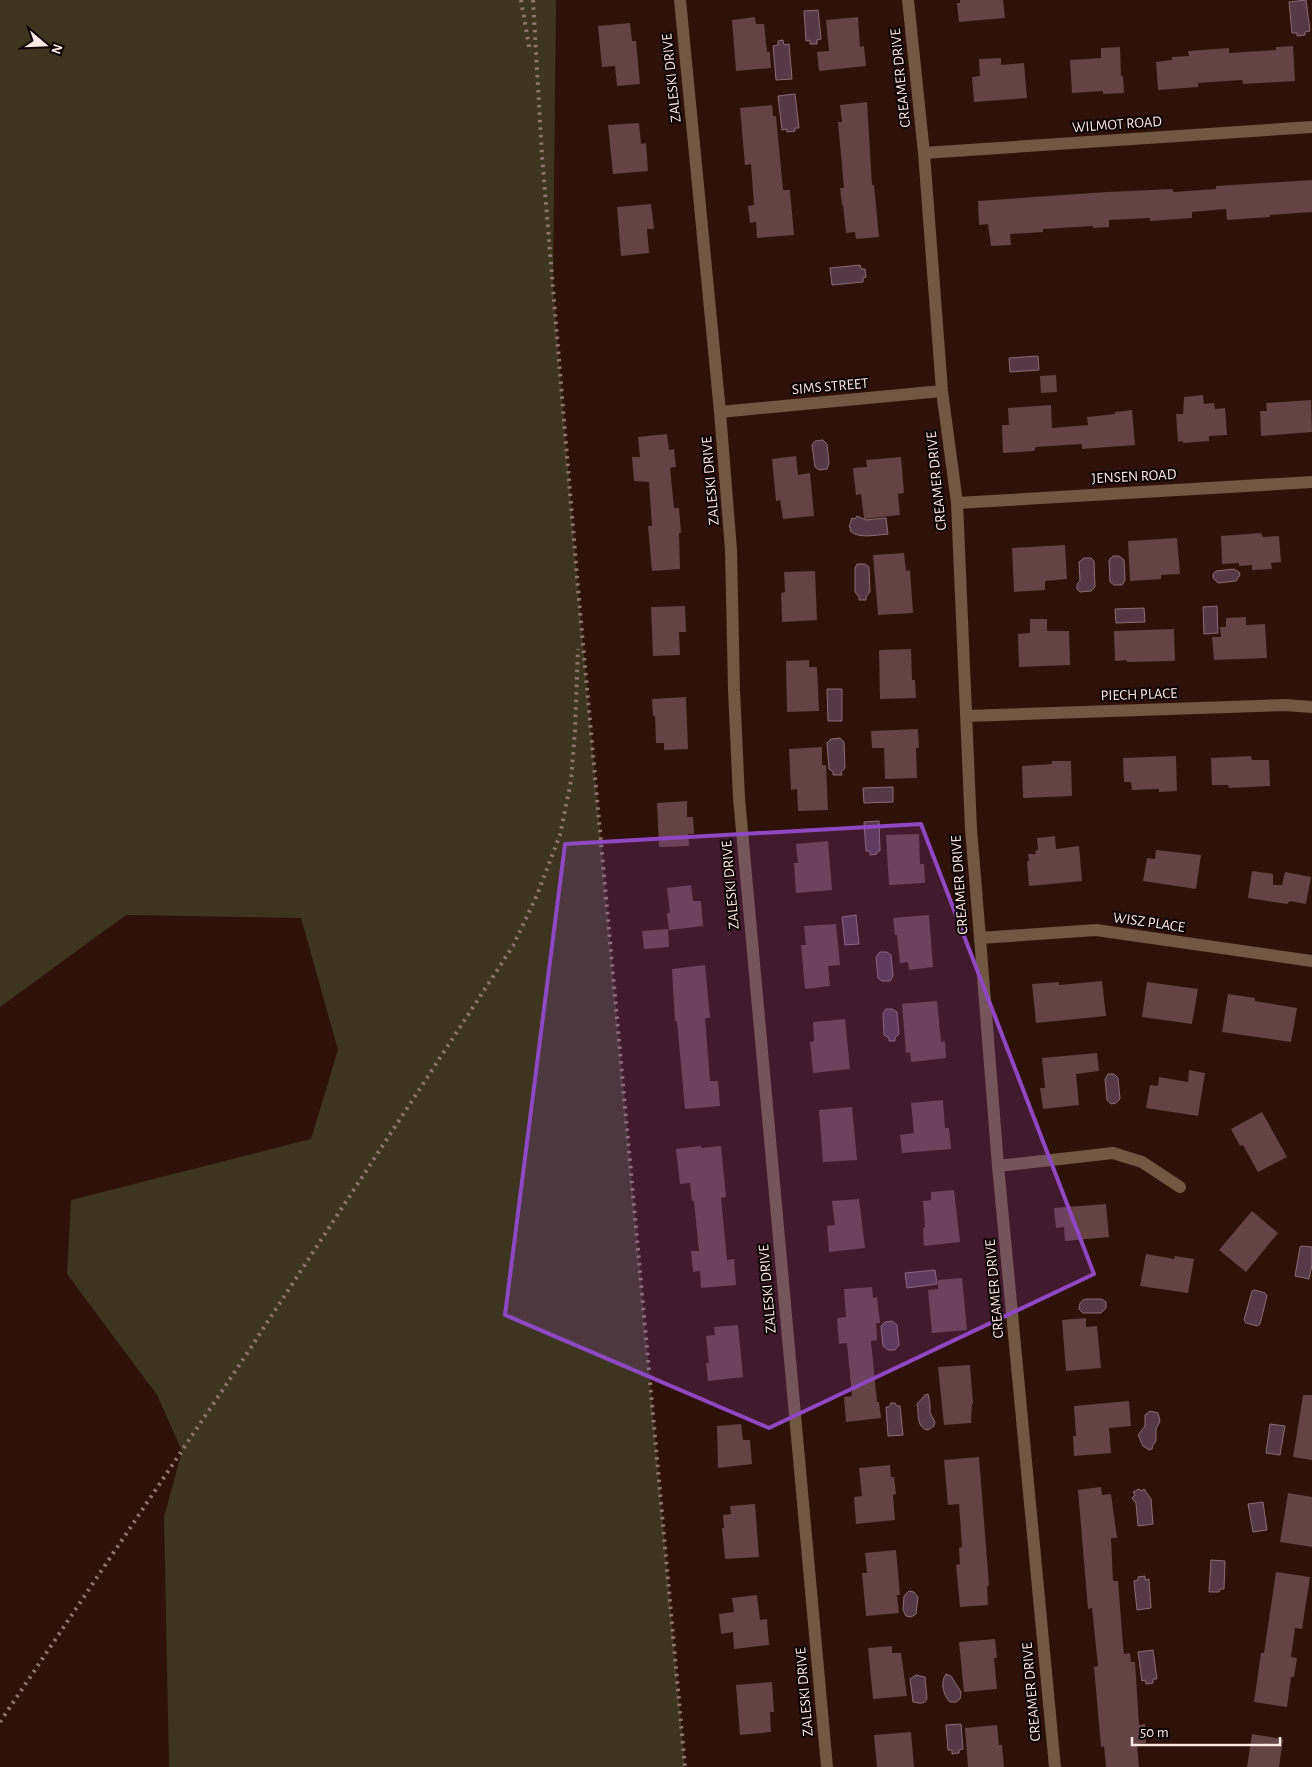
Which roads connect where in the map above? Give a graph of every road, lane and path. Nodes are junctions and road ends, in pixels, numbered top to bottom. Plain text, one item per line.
1 (680, 0) edge
2 (908, 0) edge
3 (1312, 127) edge
4 (924, 153) junction
5 (942, 391) junction
6 (720, 412) junction
7 (1312, 482) edge
8 (957, 503) junction
9 (1312, 707) edge
10 (966, 716) junction
11 (980, 938) junction
12 (1312, 961) edge
13 (998, 1166) junction
14 (1180, 1187) dead end
15 (827, 1767) edge
16 (1055, 1767) edge

1 - 6 street, ZALESKI DRIVE
2 - 4 street, CREAMER DRIVE
3 - 4 street, WILMOT ROAD
4 - 5 street, CREAMER DRIVE
5 - 6 street, SIMS STREET
5 - 8 street, CREAMER DRIVE
6 - 15 street, ZALESKI DRIVE
7 - 8 street, JENSEN ROAD
8 - 10 street, CREAMER DRIVE
9 - 10 street, PIECH PLACE
10 - 11 street, CREAMER DRIVE
11 - 12 street, WISZ PLACE
11 - 13 street, CREAMER DRIVE
13 - 14 street
13 - 16 street, CREAMER DRIVE

